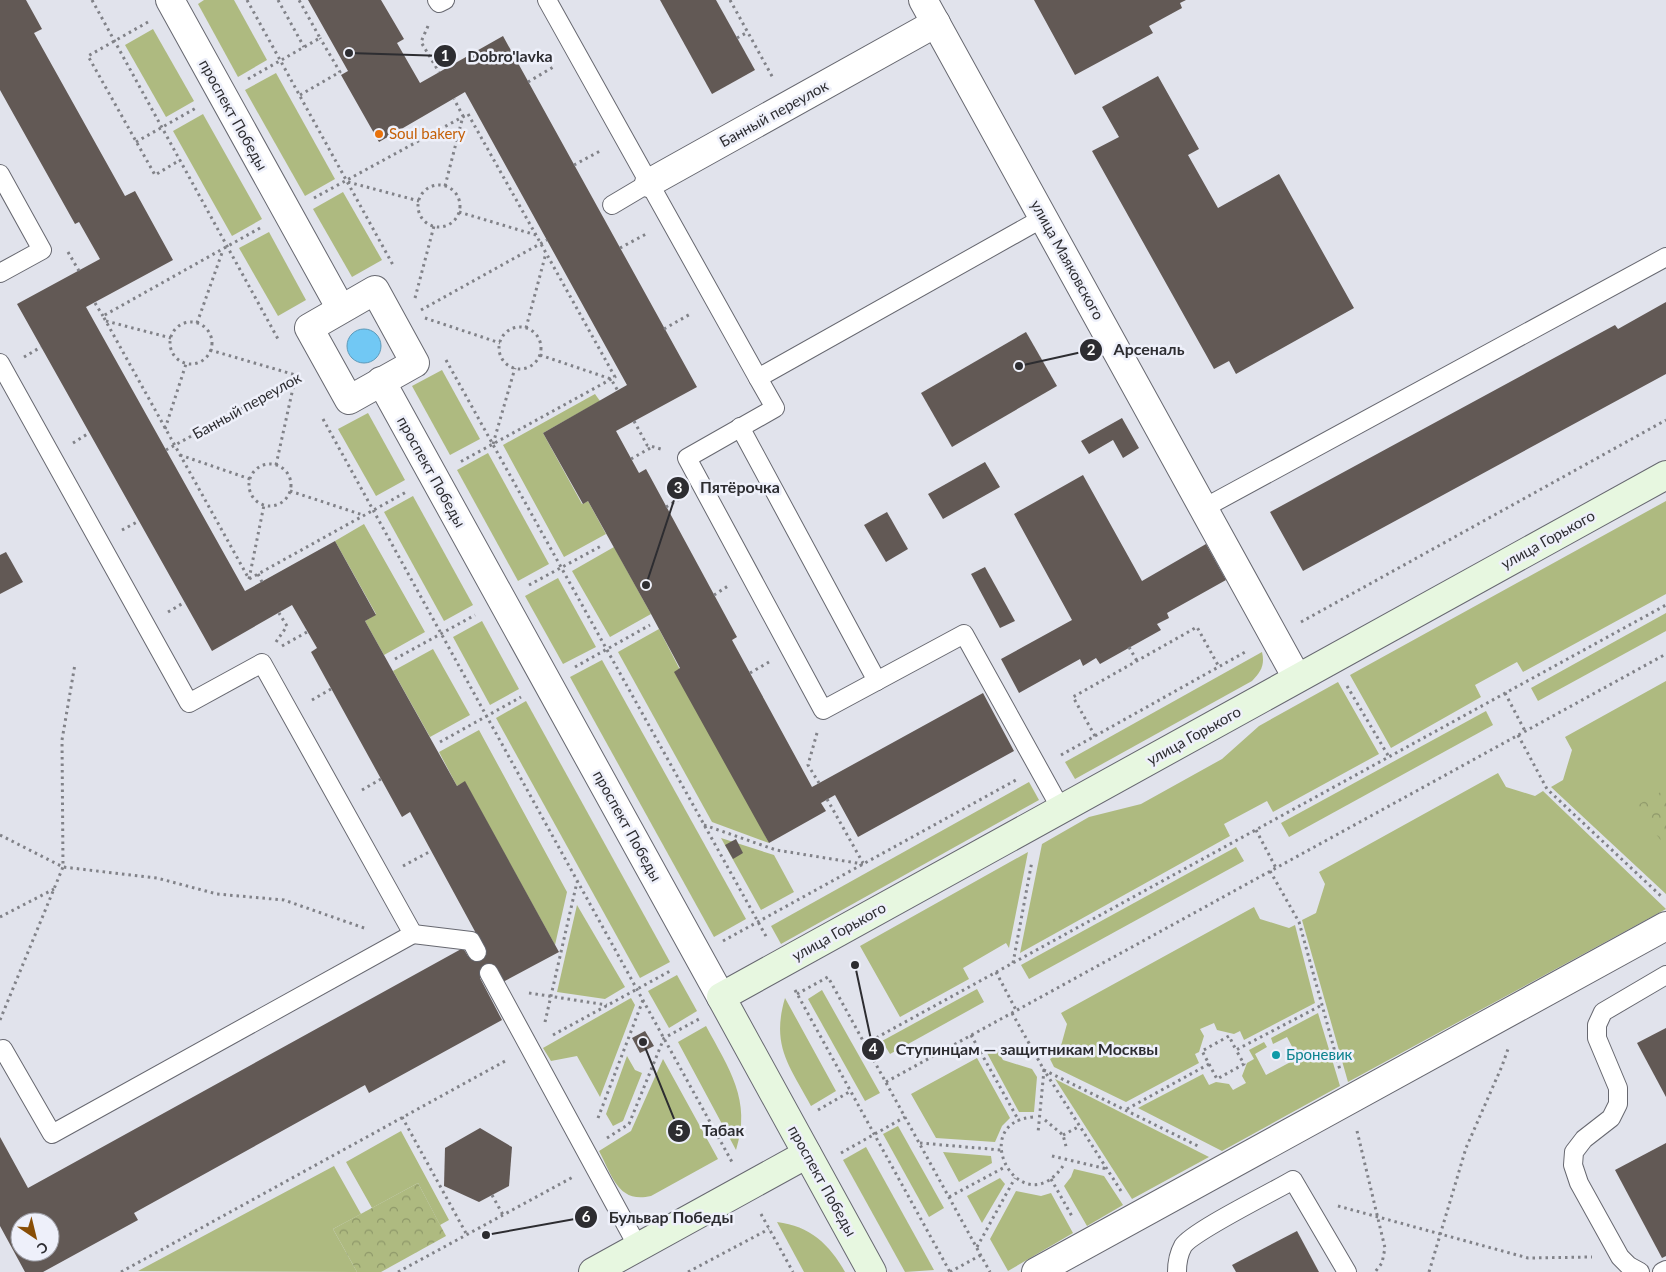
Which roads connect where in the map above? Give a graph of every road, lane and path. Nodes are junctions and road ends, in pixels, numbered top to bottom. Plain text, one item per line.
1 (92, 0) edge
2 (247, 0) edge
3 (278, 0) edge
4 (547, 0) edge
5 (730, 0) edge
6 (440, 1) edge
7 (172, 4) edge
8 (930, 12) edge
9 (748, 32) junction
10 (320, 38) dead end
11 (737, 38) dead end
12 (115, 41) junction
13 (304, 47) dead end
14 (577, 54) junction
15 (439, 72) dead end
16 (528, 82) dead end
17 (300, 96) junction
18 (454, 99) dead end
19 (788, 105) junction
20 (464, 116) junction
21 (624, 137) junction
22 (180, 160) junction
23 (574, 166) dead end
24 (0, 174) edge
25 (347, 181) junction
26 (649, 183) junction
27 (446, 186) junction
28 (419, 201) junction
29 (612, 204) dead end
30 (459, 212) junction
31 (288, 213) junction
32 (1043, 218) junction
33 (670, 220) junction
34 (434, 226) junction
35 (536, 235) junction
36 (547, 240) dead end
37 (541, 244) junction
38 (228, 246) junction
39 (620, 248) dead end
40 (223, 249) junction
41 (546, 253) junction
42 (1666, 257) edge
43 (395, 268) dead end
44 (0, 273) edge
45 (410, 294) dead end
46 (715, 301) junction
47 (95, 303) dead end
48 (417, 307) dead end
49 (341, 309) junction
50 (419, 312) junction
51 (103, 316) junction
52 (423, 317) junction
53 (106, 321) junction
54 (197, 324) junction
55 (427, 326) dead end
56 (526, 328) junction
57 (664, 329) dead end
58 (171, 338) junction
59 (280, 342) dead end
60 (500, 343) junction
61 (210, 350) junction
62 (441, 351) dead end
63 (540, 355) junction
64 (327, 361) junction
65 (0, 363) edge
66 (186, 364) junction
67 (294, 368) dead end
68 (515, 368) junction
69 (299, 376) junction
70 (758, 378) junction
71 (295, 379) junction
72 (611, 379) junction
73 (381, 382) junction
74 (304, 385) dead end
75 (618, 391) dead end
76 (322, 418) dead end
77 (1666, 420) edge
78 (634, 421) dead end
79 (740, 428) junction
80 (165, 429) junction
81 (493, 444) junction
82 (175, 446) junction
83 (652, 447) junction
84 (166, 450) dead end
85 (180, 455) junction
86 (687, 458) junction
87 (632, 459) dead end
88 (276, 465) junction
89 (1666, 475) edge
90 (434, 476) junction
91 (250, 479) junction
92 (290, 491) junction
93 (264, 504) junction
94 (1204, 508) junction
95 (373, 510) junction
96 (363, 515) junction
97 (258, 574) junction
98 (249, 579) junction
99 (262, 582) dead end
100 (1666, 605) edge
101 (279, 613) dead end
102 (307, 632) dead end
103 (1274, 636) junction
104 (1129, 647) dead end
105 (1666, 654) edge
106 (265, 659) junction
107 (1332, 660) junction
108 (1137, 661) junction
109 (75, 664) dead end
110 (1219, 667) junction
111 (1298, 678) junction
112 (877, 681) junction
113 (1505, 693) junction
114 (823, 710) junction
115 (1525, 731) junction
116 (1518, 735) junction
117 (1095, 736) junction
118 (1388, 757) junction
119 (1038, 768) junction
120 (819, 784) dead end
121 (827, 799) dead end
122 (1050, 815) junction
123 (704, 825) junction
124 (1256, 830) junction
125 (0, 836) edge
126 (864, 864) junction
127 (63, 867) junction
128 (1276, 868) junction
129 (577, 881) junction
130 (54, 889) junction
131 (1666, 900) edge
132 (0, 916) edge
133 (758, 922) junction
134 (1666, 926) edge
135 (407, 938) junction
136 (477, 952) dead end
137 (698, 955) junction
138 (1013, 963) junction
139 (781, 964) junction
140 (996, 972) junction
141 (1666, 975) edge
142 (493, 980) joint
143 (637, 989) junction
144 (797, 994) junction
145 (551, 997) junction
146 (643, 1000) junction
147 (723, 1001) junction
148 (607, 1005) junction
149 (1322, 1005) dead end
150 (1522, 1005) junction
151 (1016, 1010) junction
152 (1012, 1013) junction
153 (0, 1020) edge
154 (972, 1035) junction
155 (664, 1038) junction
156 (865, 1044) junction
157 (535, 1045) junction
158 (1, 1048) edge
159 (1236, 1050) junction
160 (1209, 1064) junction
161 (1044, 1070) junction
162 (886, 1082) junction
163 (850, 1092) junction
164 (1127, 1109) junction
165 (402, 1117) junction
166 (905, 1117) junction
167 (1033, 1118) dead end
168 (1045, 1120) dead end
169 (1019, 1121) junction
170 (791, 1125) junction
171 (1080, 1126) junction
172 (1038, 1132) dead end
173 (874, 1134) junction
174 (1063, 1135) junction
175 (919, 1143) junction
176 (1001, 1150) junction
177 (1067, 1150) dead end
178 (1052, 1156) dead end
179 (589, 1159) junction
180 (810, 1161) junction
181 (1232, 1164) junction
182 (1063, 1166) dead end
183 (1005, 1167) junction
184 (1107, 1169) junction
185 (1015, 1178) junction
186 (1051, 1179) junction
187 (746, 1187) junction
188 (492, 1195) dead end
189 (1303, 1197) junction
190 (949, 1198) junction
191 (503, 1215) junction
192 (1137, 1216) junction
193 (769, 1229) junction
194 (1440, 1234) junction
195 (467, 1235) junction
196 (1087, 1244) junction
197 (638, 1247) junction
198 (977, 1248) junction
199 (981, 1255) junction
200 (1620, 1257) junction
201 (1666, 1270) edge
202 (121, 1272) edge
203 (398, 1272) edge
204 (593, 1272) edge
205 (688, 1272) edge
206 (793, 1272) edge
207 (872, 1272) edge
208 (950, 1272) edge
209 (990, 1272) edge
210 (1036, 1272) edge
211 (1177, 1272) edge
212 (1347, 1272) edge
213 (1429, 1272) edge
214 (1640, 1272) edge
215 (1662, 1272) edge

1 - 12 path
2 - 17 path
3 - 13 path
4 - 14 lane
5 - 9 path
6 - 15 path
7 - 12 path
7 - 31 street, проспект Победы
8 - 19 street, Банный переулок
8 - 32 street, улица Маяковского
9 - 11 path
9 - 19 path
10 - 17 path
12 - 22 path
12 - 22 path
14 - 16 path
14 - 21 lane
17 - 25 path
18 - 20 path
19 - 26 street, Банный переулок
20 - 25 path
20 - 27 path
20 - 35 path
21 - 23 path
21 - 26 lane
22 - 38 path
24 - 44 lane
25 - 28 path
25 - 31 path
25 - 43 path
26 - 29 lane, Банный переулок
26 - 33 lane
27 - 28 path
27 - 30 path
28 - 34 path
30 - 34 path
30 - 35 path
31 - 38 path
31 - 49 street, проспект Победы
32 - 70 lane
32 - 94 street, улица Маяковского
33 - 39 path
33 - 46 lane
34 - 45 path
35 - 37 path
36 - 37 path
37 - 41 path
37 - 50 path
38 - 40 path
38 - 59 path
40 - 51 path
40 - 54 path
41 - 56 path
41 - 72 path
42 - 94 lane
46 - 57 path
46 - 70 lane
47 - 51 path
48 - 50 path
49 - 64 street
49 - 73 street
50 - 52 path
51 - 53 path
52 - 55 path
52 - 60 path
53 - 58 path
53 - 80 path
54 - 58 path
54 - 61 path
56 - 60 path
56 - 63 path
58 - 66 path
60 - 68 path
61 - 66 path
61 - 69 path
62 - 81 path
63 - 68 path
63 - 72 path
64 - 69 path, Банный переулок
64 - 73 street
65 - 106 lane
66 - 80 path
67 - 69 path
68 - 81 path
69 - 71 path, Банный переулок
69 - 74 path
70 - 79 lane
71 - 82 path, Банный переулок
71 - 88 path
72 - 75 path
72 - 81 path
73 - 90 street, проспект Победы
76 - 95 path
77 - 103 path
78 - 83 path
79 - 86 lane
79 - 112 lane
80 - 82 path
81 - 90 path
81 - 123 path
82 - 84 path, Банный переулок
82 - 85 path
83 - 86 path
83 - 87 path
85 - 91 path
85 - 98 path
86 - 114 lane
88 - 91 path
88 - 92 path
89 - 107 main road, улица Горького
90 - 95 path
90 - 137 street, проспект Победы
91 - 93 path
92 - 93 path
92 - 96 path
93 - 98 path
94 - 103 street, улица Маяковского
95 - 96 path
95 - 129 path
96 - 97 path
97 - 98 path
97 - 99 path
100 - 113 path
101 - 106 path
102 - 106 path
103 - 110 path
103 - 111 street, улица Маяковского
104 - 108 path
105 - 115 path
106 - 135 lane
107 - 111 main road, улица Горького
107 - 118 path
108 - 110 path
108 - 117 path
109 - 127 path
110 - 117 path
111 - 122 main road, улица Горького
112 - 114 lane
112 - 119 lane
113 - 115 path
113 - 118 path
114 - 120 path
115 - 116 path
116 - 128 path
116 - 131 path
117 - 119 path
118 - 124 path
119 - 122 lane
119 - 126 path
121 - 126 path
122 - 138 path
122 - 139 main road, улица Горького
123 - 126 path
123 - 133 path
124 - 128 path
124 - 138 path
125 - 127 path
126 - 133 path
127 - 130 path
127 - 135 path
128 - 151 path
129 - 143 path
129 - 145 path
130 - 132 path
130 - 153 path
133 - 137 path
133 - 139 path
134 - 150 street
135 - 136 lane
135 - 158 lane
137 - 143 path
137 - 147 street, проспект Победы
138 - 140 path
139 - 144 path
139 - 147 main road, улица Горького
140 - 151 path
140 - 156 path
141 - 200 lane
142 - 145 path
142 - 157 lane
143 - 146 path
143 - 148 path
144 - 156 path
144 - 163 path
145 - 148 path
145 - 157 path
146 - 155 path
146 - 179 path
147 - 155 path
147 - 170 main road, проспект Победы
148 - 157 path
149 - 159 path
150 - 181 street
150 - 194 path
151 - 152 path
152 - 154 path
152 - 161 path
154 - 162 path
154 - 169 path
155 - 179 path
155 - 187 path
156 - 162 path
157 - 165 path
157 - 179 lane
159 - 160 path
159 - 160 path
160 - 164 path
161 - 164 path
161 - 171 path
161 - 172 path
162 - 166 path
163 - 170 path
163 - 173 path
164 - 181 path
165 - 195 path
165 - 202 path
166 - 173 path
166 - 175 path
167 - 169 path
168 - 174 path
169 - 176 path
170 - 180 main road, проспект Победы
171 - 174 path
171 - 184 path
173 - 180 path
173 - 208 path
174 - 177 path
175 - 176 path
175 - 190 path
176 - 183 path
178 - 184 path
179 - 191 path
179 - 197 lane
180 - 187 main road
180 - 207 main road, проспект Победы
181 - 192 street
182 - 186 path
183 - 185 path
183 - 190 path
184 - 192 path
185 - 186 path
185 - 198 path
186 - 196 path
187 - 193 path
187 - 197 main road
188 - 191 path
189 - 194 path
189 - 211 lane
189 - 212 lane
190 - 198 path
191 - 195 path
192 - 196 street
193 - 205 path
193 - 206 path
194 - 200 path
194 - 213 path
195 - 203 path
196 - 210 street
197 - 204 main road
198 - 199 path
199 - 208 path
199 - 209 path
200 - 214 lane
201 - 215 lane

